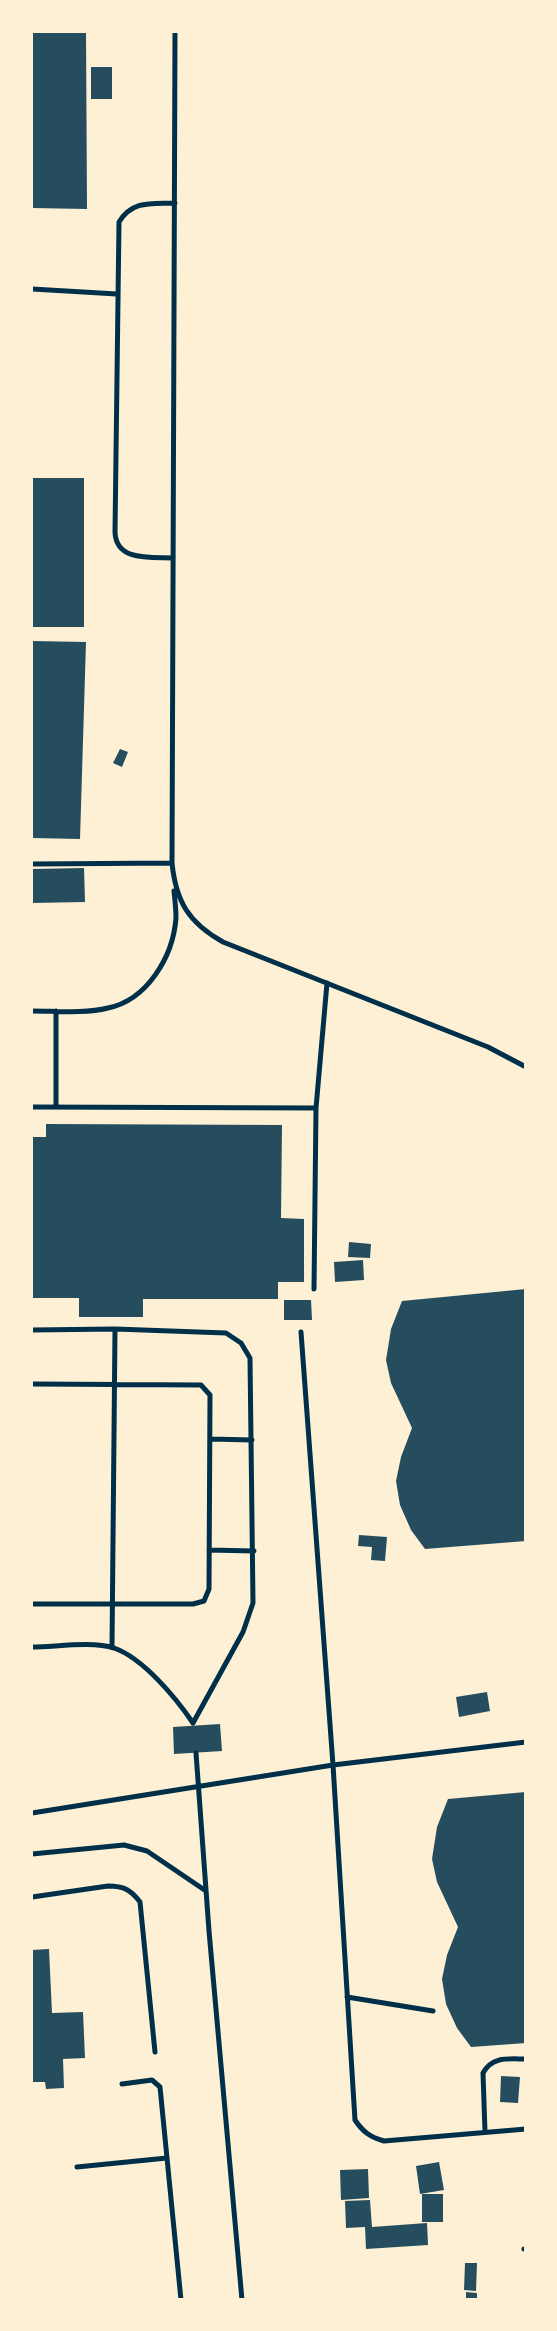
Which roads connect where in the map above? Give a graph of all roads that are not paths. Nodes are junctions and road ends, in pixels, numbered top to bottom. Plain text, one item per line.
1 (176, 32) edge
2 (175, 203) junction
3 (32, 289) edge
4 (117, 294) junction
5 (173, 558) junction
6 (172, 863) junction
7 (32, 864) edge
8 (174, 884) junction
9 (327, 983) junction
10 (32, 1011) edge
11 (56, 1011) junction
12 (526, 1067) edge
13 (32, 1107) edge
14 (55, 1107) junction
15 (316, 1108) junction
16 (314, 1289) dead end
17 (116, 1329) junction
18 (32, 1330) edge
19 (301, 1332) dead end
20 (32, 1384) edge
21 (114, 1386) junction
22 (210, 1439) junction
23 (253, 1440) junction
24 (209, 1550) junction
25 (254, 1551) junction
26 (32, 1604) edge
27 (112, 1605) junction
28 (32, 1647) edge
29 (112, 1647) junction
30 (526, 1742) edge
31 (196, 1753) dead end
32 (333, 1765) junction
33 (200, 1785) junction
34 (32, 1813) edge
35 (32, 1854) edge
36 (206, 1891) junction
37 (32, 1897) edge
38 (347, 1997) junction
39 (433, 2011) dead end
40 (155, 2052) dead end
41 (526, 2059) edge
42 (122, 2084) dead end
43 (526, 2129) edge
44 (485, 2132) junction
45 (167, 2158) junction
46 (77, 2167) dead end
47 (181, 2300) edge
48 (242, 2300) edge

1 - 2 lane
2 - 4 lane
2 - 5 lane
3 - 4 lane
4 - 5 lane
5 - 6 lane
6 - 7 lane
6 - 8 lane
8 - 9 lane
8 - 11 lane
9 - 12 lane
9 - 15 lane
10 - 11 lane
11 - 14 lane
13 - 14 lane
14 - 15 lane
15 - 16 lane
17 - 18 lane
17 - 21 lane
17 - 23 lane
19 - 32 lane
20 - 21 lane
21 - 22 lane
21 - 27 lane
22 - 23 lane
22 - 24 lane
23 - 25 lane
24 - 25 lane
24 - 27 lane
25 - 29 lane
26 - 27 lane
27 - 29 lane
28 - 29 lane
30 - 32 lane
31 - 33 lane
32 - 33 lane
32 - 38 lane
33 - 34 lane
33 - 36 lane
35 - 36 lane
36 - 48 lane
37 - 40 lane
38 - 39 lane
38 - 44 lane
41 - 44 lane
42 - 45 lane
43 - 44 lane
45 - 46 lane
45 - 47 lane

